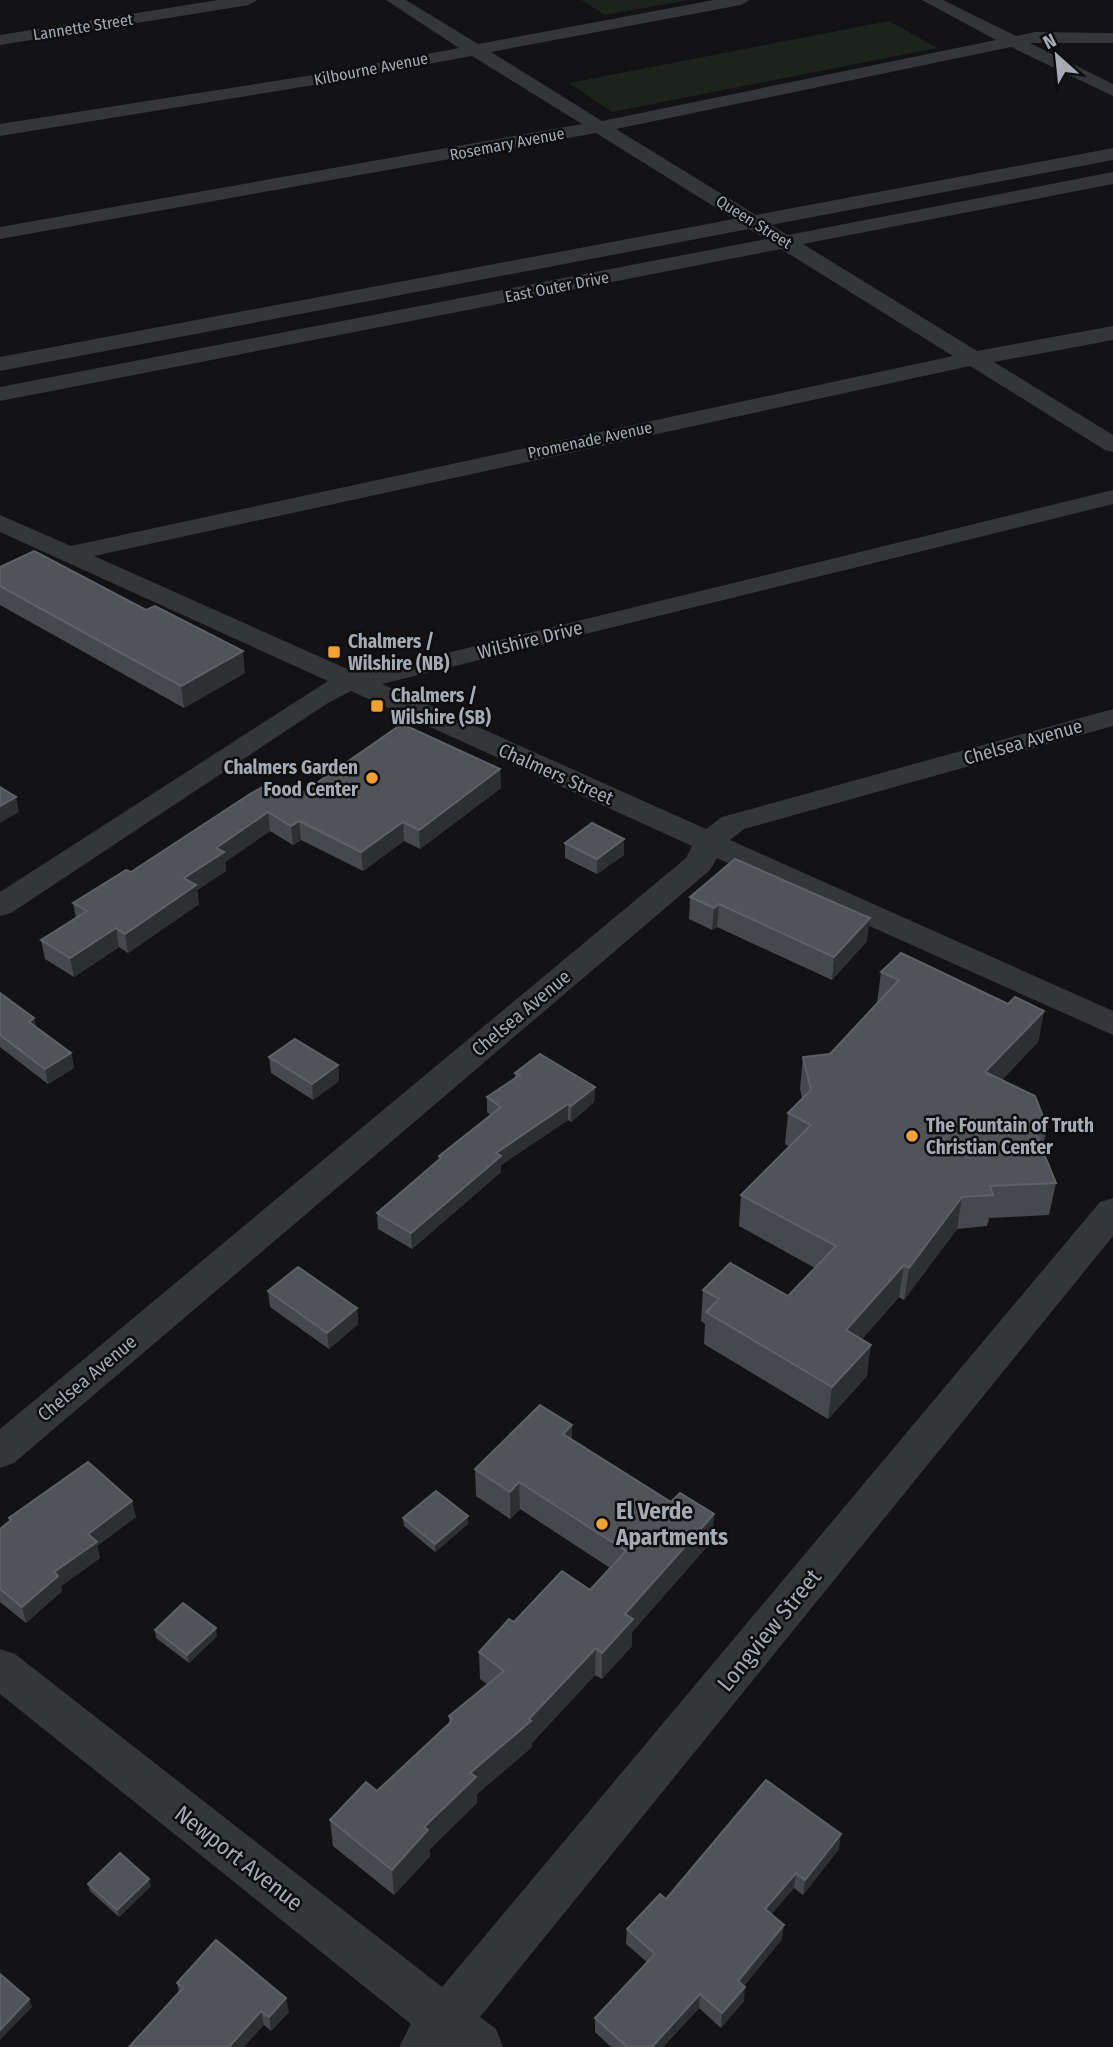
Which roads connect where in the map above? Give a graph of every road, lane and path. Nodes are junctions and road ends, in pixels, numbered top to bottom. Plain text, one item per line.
1 (249, 0) edge
2 (394, 0) edge
3 (741, 0) edge
4 (930, 0) edge
5 (1113, 38) edge
6 (0, 40) edge
7 (1012, 41) junction
8 (473, 49) junction
9 (1113, 91) edge
10 (599, 127) junction
11 (0, 130) edge
12 (1113, 154) edge
13 (1113, 178) edge
14 (955, 184) junction
15 (986, 203) junction
16 (0, 212) edge
17 (752, 222) junction
18 (30, 228) junction
19 (0, 233) edge
20 (786, 242) junction
21 (1113, 333) edge
22 (106, 345) junction
23 (973, 359) junction
24 (0, 364) edge
25 (122, 371) junction
26 (0, 394) edge
27 (1113, 445) edge
28 (1113, 497) edge
29 (0, 523) edge
30 (27, 535) junction
31 (0, 550) edge
32 (68, 554) junction
33 (350, 681) junction
34 (1113, 717) edge
35 (709, 842) junction
36 (0, 906) edge
37 (1113, 1024) edge
38 (1113, 1211) edge
39 (0, 1452) edge
40 (0, 1668) edge
41 (449, 2038) edge

1 - 6 street, Lannette Street
2 - 8 street, Queen Street
3 - 8 street, Kilbourne Avenue
4 - 7 street
5 - 7 street, Rosemary Avenue
7 - 9 street
7 - 10 street, Rosemary Avenue
8 - 10 street, Queen Street
8 - 11 street, Kilbourne Avenue
10 - 17 street, Queen Street
10 - 18 street, Rosemary Avenue
12 - 14 street, East Outer Drive
13 - 15 street, East Outer Drive
14 - 15 street
14 - 17 street, East Outer Drive
15 - 20 street, East Outer Drive
16 - 18 street
17 - 20 street, Queen Street
17 - 22 street, East Outer Drive
18 - 19 street, Rosemary Avenue
20 - 23 street, Queen Street
20 - 25 street, East Outer Drive
21 - 23 street, Promenade Avenue
22 - 24 street, East Outer Drive
22 - 25 street
23 - 27 street, Queen Street
23 - 32 street, Promenade Avenue
25 - 26 street, East Outer Drive
28 - 33 street, Wilshire Drive
29 - 30 street, Chalmers Street
30 - 31 street
30 - 32 street, Chalmers Street
32 - 33 street, Chalmers Street
33 - 35 street, Chalmers Street
33 - 36 street, Wilshire Drive
34 - 35 street, Chelsea Avenue
35 - 37 street, Chalmers Street
35 - 39 street, Chelsea Avenue
38 - 41 street, Longview Street
40 - 41 street, Newport Avenue

